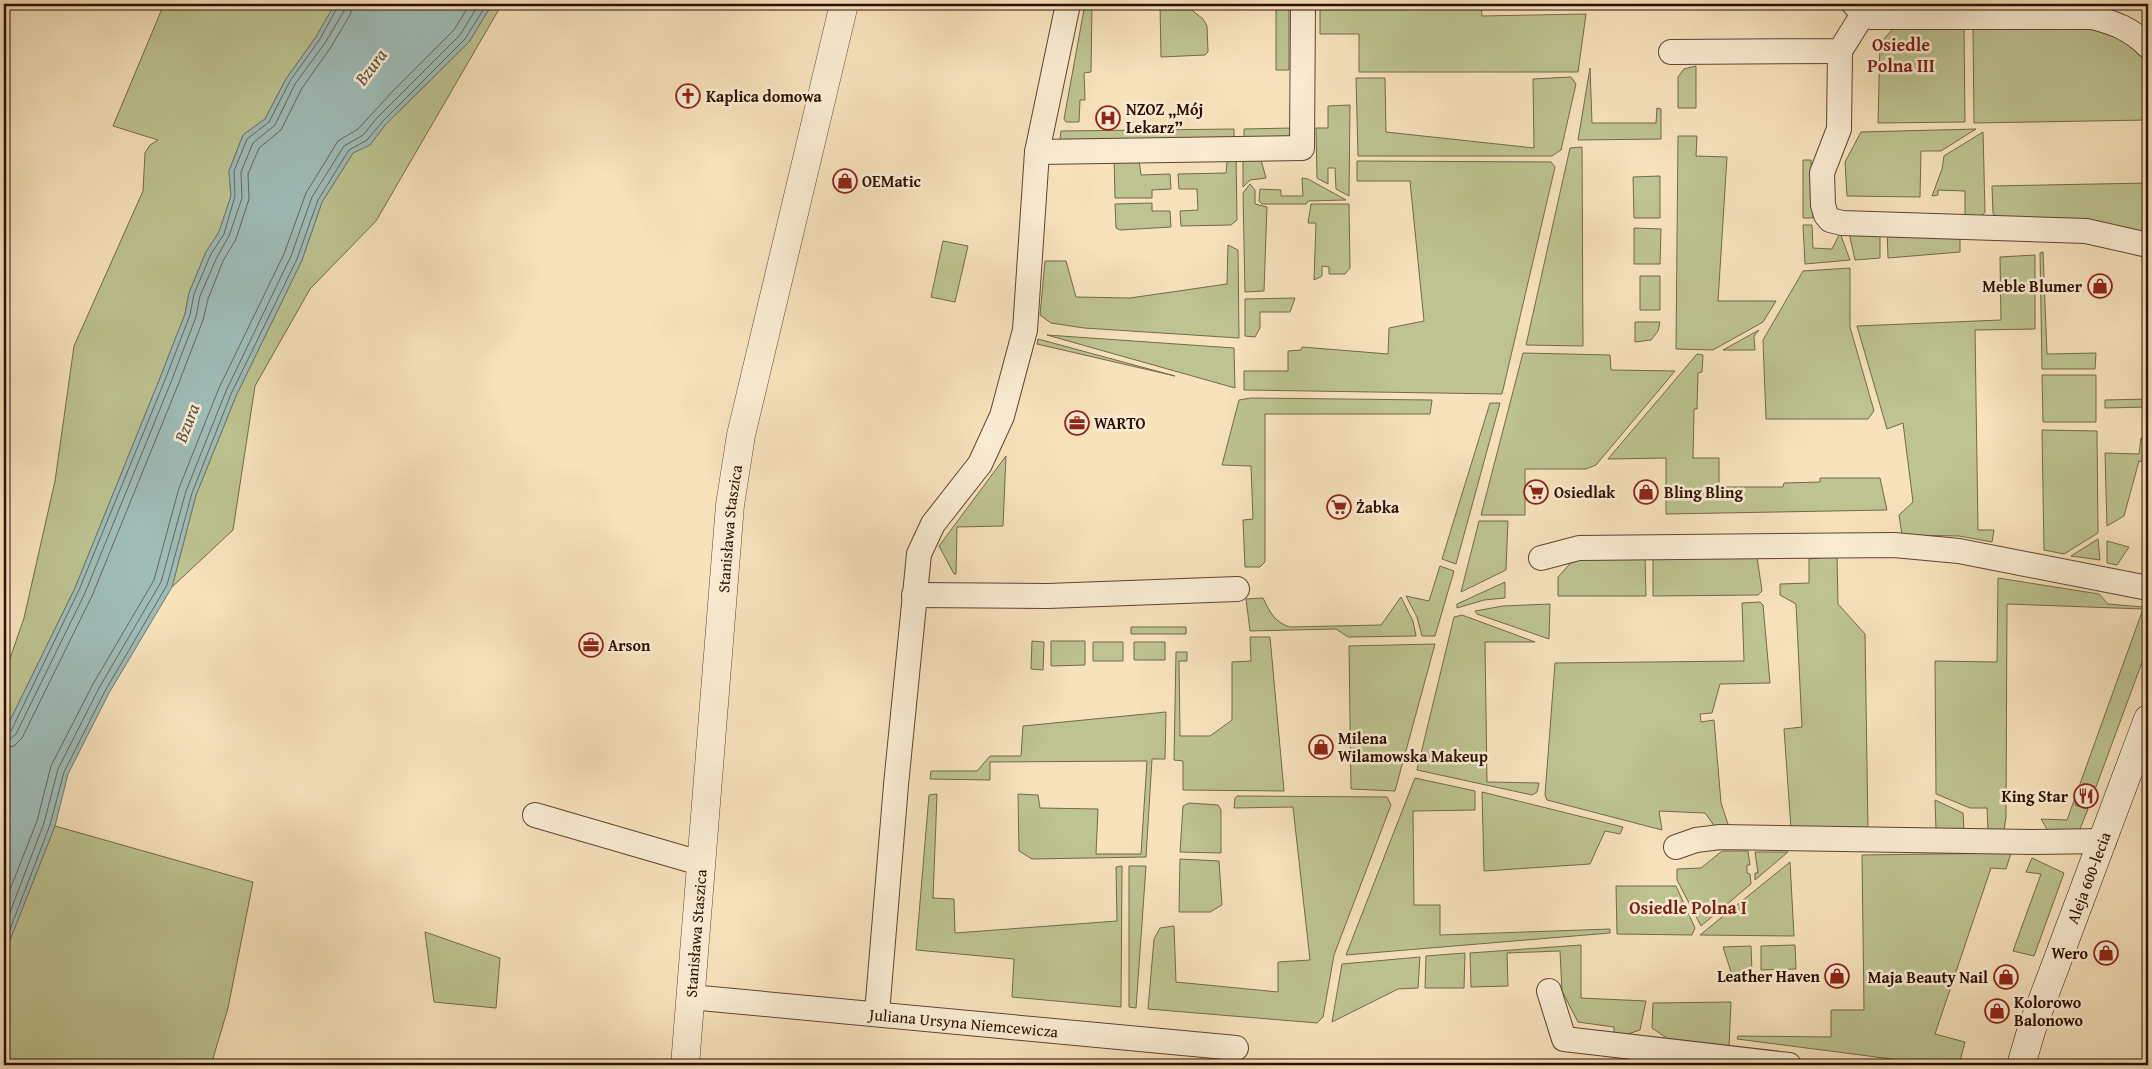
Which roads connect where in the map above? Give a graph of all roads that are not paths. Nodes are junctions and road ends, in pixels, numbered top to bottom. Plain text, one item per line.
1 (844, 4) edge
2 (1068, 4) edge
3 (1303, 4) edge
4 (1858, 9) edge
5 (2148, 46) edge
6 (1840, 51) junction
7 (1671, 52) dead end
8 (1038, 152) junction
9 (2148, 245) edge
10 (1540, 558) dead end
11 (2148, 588) edge
12 (1237, 589) dead end
13 (914, 594) junction
14 (2148, 720) edge
15 (535, 815) dead end
16 (2104, 841) junction
17 (1676, 847) dead end
18 (700, 863) junction
19 (1549, 991) dead end
20 (690, 997) junction
21 (877, 1013) junction
22 (1236, 1048) dead end
23 (685, 1065) edge
24 (1789, 1065) edge
25 (2021, 1065) edge

1 - 18 street, Stanisława Staszica
2 - 8 street
3 - 8 street
4 - 5 street
4 - 6 street
6 - 7 street
6 - 9 street
8 - 13 street
10 - 11 street
12 - 13 street
13 - 21 street
14 - 16 street, Aleja 600-lecia
15 - 18 street
16 - 17 street
16 - 25 street, Aleja 600-lecia
18 - 20 street, Stanisława Staszica
19 - 24 street
20 - 21 street, Juliana Ursyna Niemcewicza
20 - 23 street, Stanisława Staszica
21 - 22 street, Juliana Ursyna Niemcewicza

